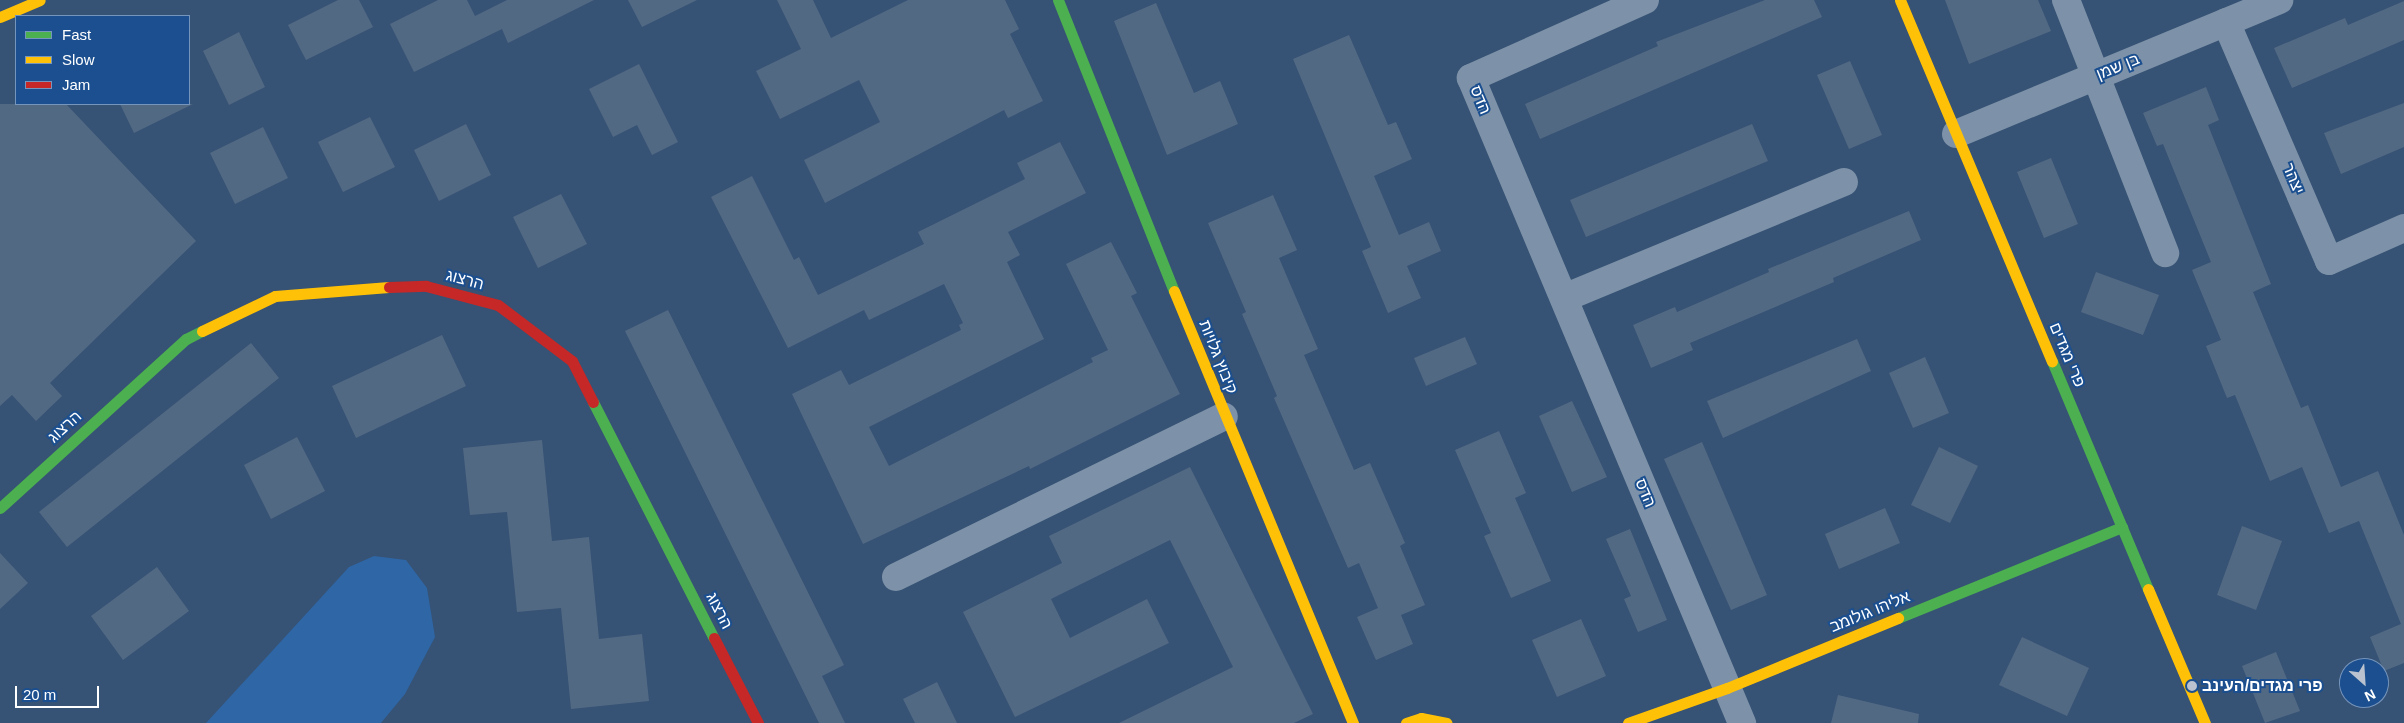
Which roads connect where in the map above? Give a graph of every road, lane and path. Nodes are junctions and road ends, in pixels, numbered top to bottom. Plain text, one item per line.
1 (40, 0) edge
2 (1058, 0) edge
3 (1646, 0) edge
4 (1900, 0) edge
5 (2066, 0) edge
6 (2279, 0) edge
7 (0, 17) edge
8 (2226, 22) junction
9 (2096, 76) junction
10 (1956, 134) junction
11 (1844, 182) dead end
12 (2404, 228) edge
13 (2165, 253) dead end
14 (1564, 298) junction
15 (1224, 416) junction
16 (0, 508) edge
17 (2122, 527) junction
18 (896, 577) dead end
19 (1727, 688) junction
20 (756, 722) edge
21 (1353, 723) edge
22 (1406, 723) edge
23 (1447, 723) edge
24 (1628, 723) edge
25 (1742, 723) edge
26 (2205, 723) edge

1 - 7 street
2 - 15 street, קיבוץ גלויות
3 - 14 street, הדס
4 - 10 street, פרי מגדים
5 - 9 street
6 - 8 street, בן שמן
8 - 9 street, בן שמן
8 - 12 street, יצהר
9 - 10 street, בן שמן
9 - 13 street
10 - 17 street, פרי מגדים
11 - 14 street
14 - 19 street, הדס
15 - 18 street
15 - 21 street, קיבוץ גלויות
16 - 20 street, הרצוג
17 - 19 street, אליהו גולומב
17 - 26 street, פרי מגדים
19 - 24 street, אליהו גולומב
19 - 25 street, הדס
22 - 23 street

